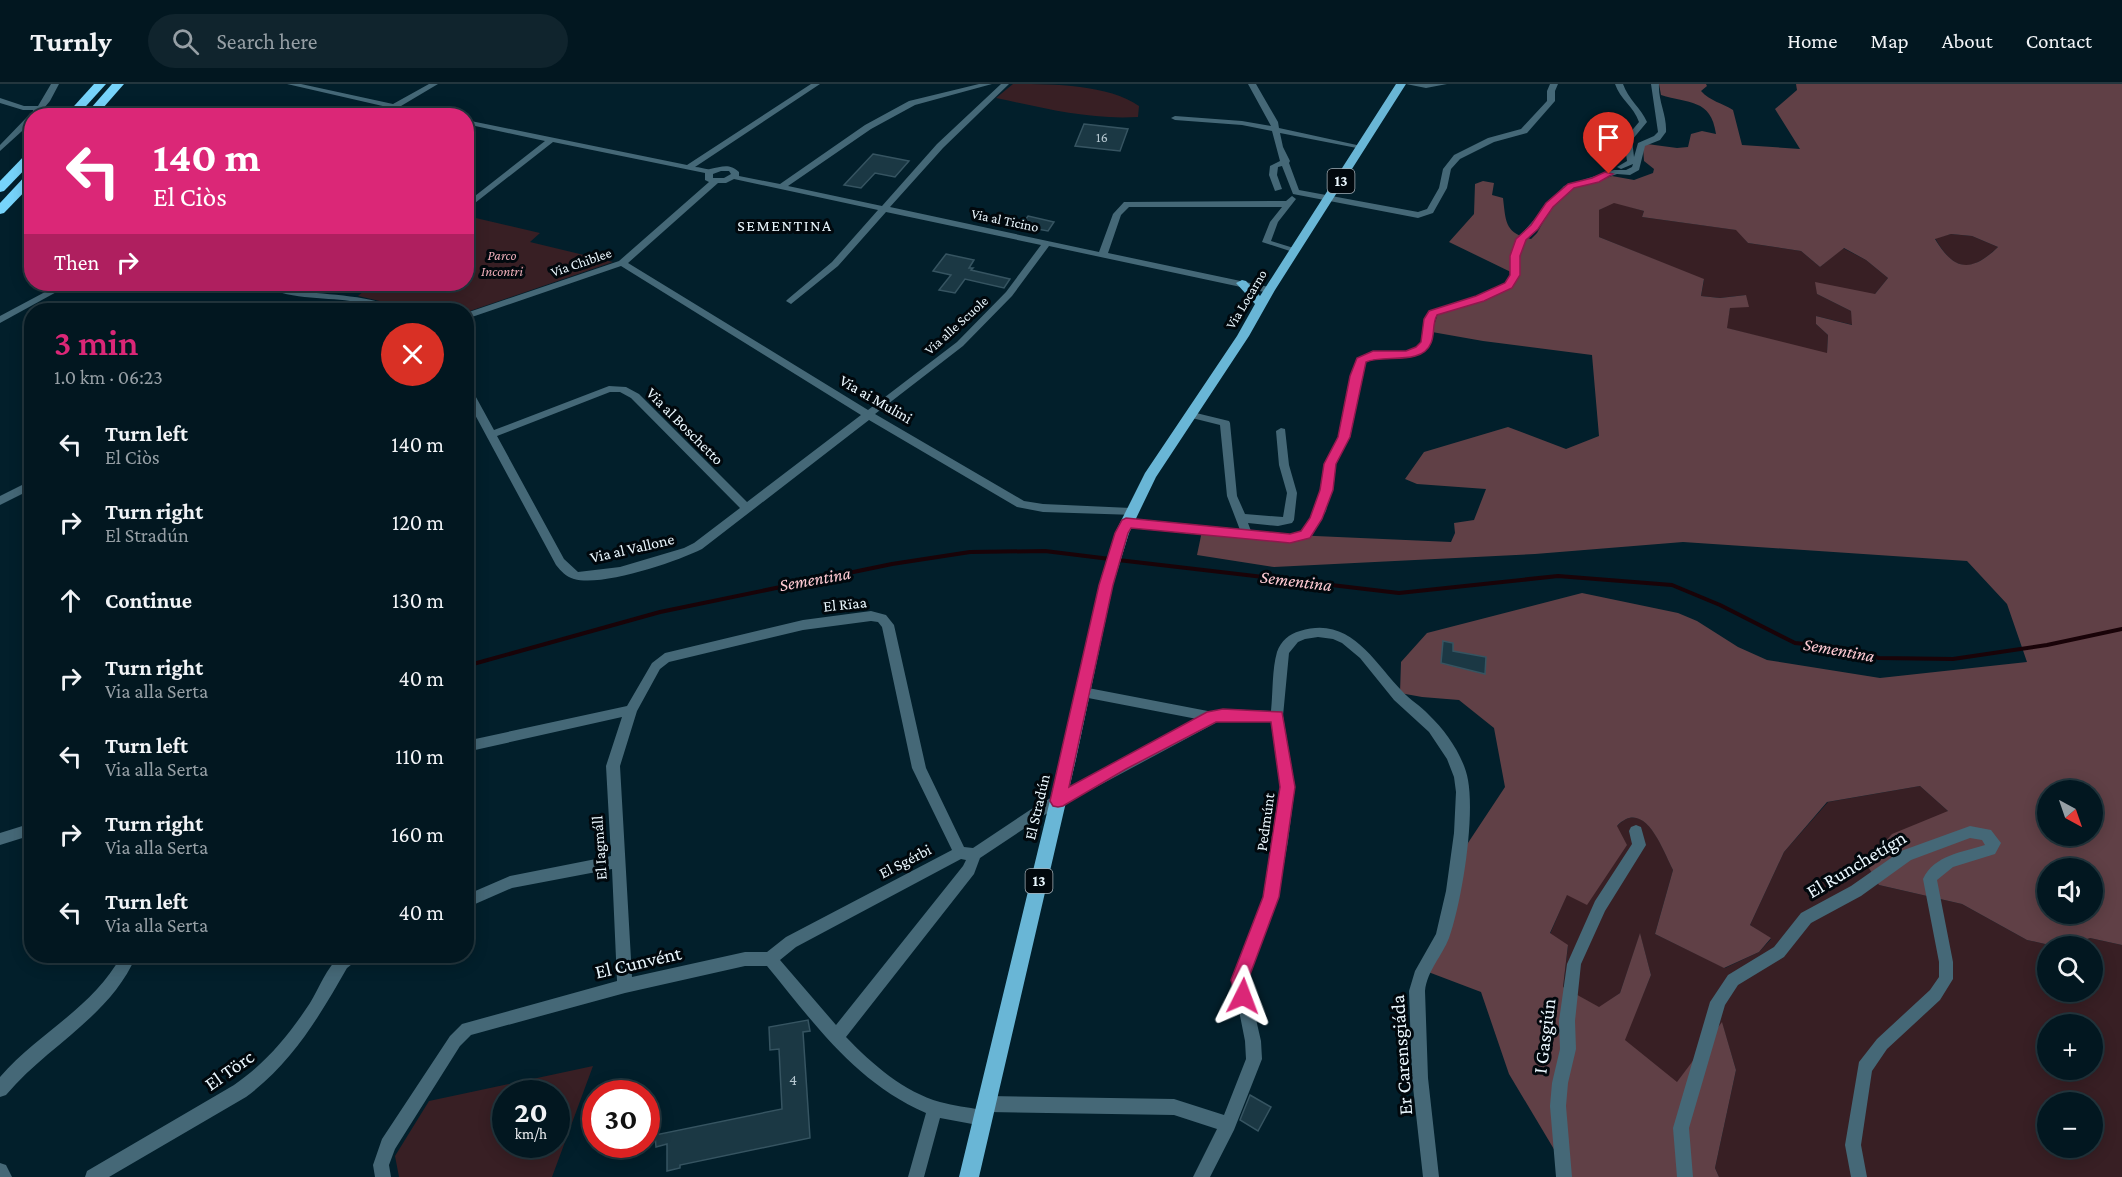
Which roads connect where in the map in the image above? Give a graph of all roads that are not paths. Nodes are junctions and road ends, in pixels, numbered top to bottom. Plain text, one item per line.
1 (55, 84) edge
2 (100, 84) edge
3 (118, 84) edge
4 (291, 84) edge
5 (434, 84) edge
6 (816, 84) edge
7 (988, 84) edge
8 (1005, 84) edge
9 (1252, 84) edge
10 (1395, 84) edge
11 (1401, 84) edge
12 (1410, 84) edge
13 (1443, 84) edge
14 (1554, 84) edge
15 (1619, 84) edge
16 (1655, 84) edge
17 (953, 92) junction
18 (0, 100) edge
19 (985, 101) junction
20 (394, 106) junction
21 (41, 108) joint
22 (78, 108) edge
23 (96, 108) edge
24 (391, 108) edge
25 (403, 108) edge
26 (1175, 118) dead end
27 (24, 124) edge
28 (474, 124) edge
29 (1275, 128) junction
30 (552, 139) junction
31 (1362, 147) junction
32 (0, 149) edge
33 (1286, 161) junction
34 (24, 163) edge
35 (689, 167) junction
36 (710, 172) junction
37 (1617, 172) junction
38 (735, 177) junction
39 (715, 182) junction
40 (24, 184) edge
41 (782, 187) junction
42 (0, 188) edge
43 (1278, 189) dead end
44 (1296, 192) junction
45 (1330, 198) junction
46 (474, 202) edge
47 (1289, 204) junction
48 (886, 208) junction
49 (0, 210) edge
50 (1047, 243) junction
51 (1296, 250) junction
52 (1103, 254) junction
53 (622, 263) junction
54 (1242, 284) junction
55 (1269, 290) junction
56 (53, 291) edge
57 (287, 291) edge
58 (791, 301) dead end
59 (31, 303) edge
60 (367, 303) edge
61 (1261, 304) junction
62 (24, 307) edge
63 (474, 313) edge
64 (0, 320) edge
65 (474, 402) edge
66 (868, 414) junction
67 (1192, 415) junction
68 (1281, 431) dead end
69 (492, 434) junction
70 (24, 488) edge
71 (0, 501) edge
72 (746, 508) junction
73 (1241, 518) junction
74 (1126, 523) junction
75 (1247, 535) junction
76 (1083, 692) junction
77 (631, 710) junction
78 (1277, 716) junction
79 (1213, 717) junction
80 (1434, 730) joint
81 (474, 745) edge
82 (1058, 801) junction
83 (1636, 831) dead end
84 (24, 832) edge
85 (0, 839) edge
86 (968, 853) junction
87 (618, 861) junction
88 (474, 897) edge
89 (770, 959) junction
90 (125, 963) edge
91 (342, 963) edge
92 (625, 986) junction
93 (837, 1036) junction
94 (0, 1089) edge
95 (935, 1108) junction
96 (985, 1111) junction
97 (1228, 1124) junction
98 (0, 1172) edge
99 (4, 1177) edge
100 (93, 1177) edge
101 (383, 1177) edge
102 (916, 1177) edge
103 (969, 1177) edge
104 (1201, 1177) edge
105 (1431, 1177) edge
106 (1564, 1177) edge
107 (1685, 1177) edge
108 (1859, 1177) edge

1 - 21 street
2 - 22 highway
3 - 23 highway
4 - 20 street
5 - 20 street
6 - 35 street
7 - 17 street
8 - 19 street
9 - 29 street
10 - 11 street
11 - 31 main road, Via Locarno / 13
12 - 13 street
14 - 45 street
15 - 37 street
16 - 37 street
17 - 19 street
17 - 41 street
18 - 21 street
19 - 48 street
20 - 24 street
20 - 25 street
26 - 29 street
27 - 32 street
28 - 30 street
29 - 31 street
29 - 33 street
30 - 35 street
30 - 46 street
31 - 45 main road, Via Locarno / 13
33 - 43 street
33 - 44 street
34 - 42 highway
35 - 36 street
36 - 38 street, Via al Ticino
36 - 39 street
37 - 75 street, Via ai Mulini
38 - 39 street
38 - 41 street, Via al Ticino
39 - 53 street, Via Chiblee
40 - 49 highway
41 - 48 street, Via al Ticino
44 - 45 street
44 - 47 street
45 - 51 main road, Via Locarno / 13
47 - 51 street
47 - 52 street
48 - 50 street, Via al Ticino
48 - 58 street
50 - 52 street, Via al Ticino
50 - 66 street, Via alle Scuole
51 - 55 main road, Via Locarno / 13
52 - 54 street, Via al Ticino
53 - 63 street, Via Chiblee
53 - 66 street, Via ai Mulini
54 - 55 street, Via al Ticino
54 - 61 main road
55 - 61 main road, Via Locarno / 13
56 - 59 street
57 - 60 street
61 - 67 main road, Via Locarno / 13
62 - 64 street
65 - 69 street, Via al Vallone
66 - 72 street, Via al Vallone
66 - 74 street, Via ai Mulini
67 - 73 street
67 - 74 main road, Via Locarno / 13
68 - 73 street
69 - 72 street, Via al Boschetto
69 - 72 street, Via al Vallone
70 - 71 street
73 - 75 street
74 - 75 street, Via ai Mulini
74 - 76 main road, El Stradún / 13
76 - 79 street
76 - 82 main road, El Stradún / 13
77 - 81 street
77 - 86 street, El Rïaa
77 - 87 street, El Iagmáll
78 - 79 street
78 - 80 street, Pedmúnt
78 - 97 street, Pedmúnt
79 - 82 street, El Sgérbi
80 - 105 street, Er Carensgiáda
82 - 86 street, El Sgérbi
82 - 96 main road, El Stradún / 13
83 - 106 street, I Gasgiún
84 - 85 street
86 - 89 street, El Sgérbi
86 - 93 street
87 - 88 street
87 - 92 street, El Iagmáll
89 - 92 street, El Cunvént
89 - 93 street
90 - 94 street
91 - 100 street, El Törc
92 - 101 street, El Cunvént
93 - 95 street
95 - 96 street
95 - 102 street
96 - 97 street
96 - 103 main road, El Stradún / 13
97 - 104 street, Pedmúnt
98 - 99 street
107 - 108 street, El Runchetígn

